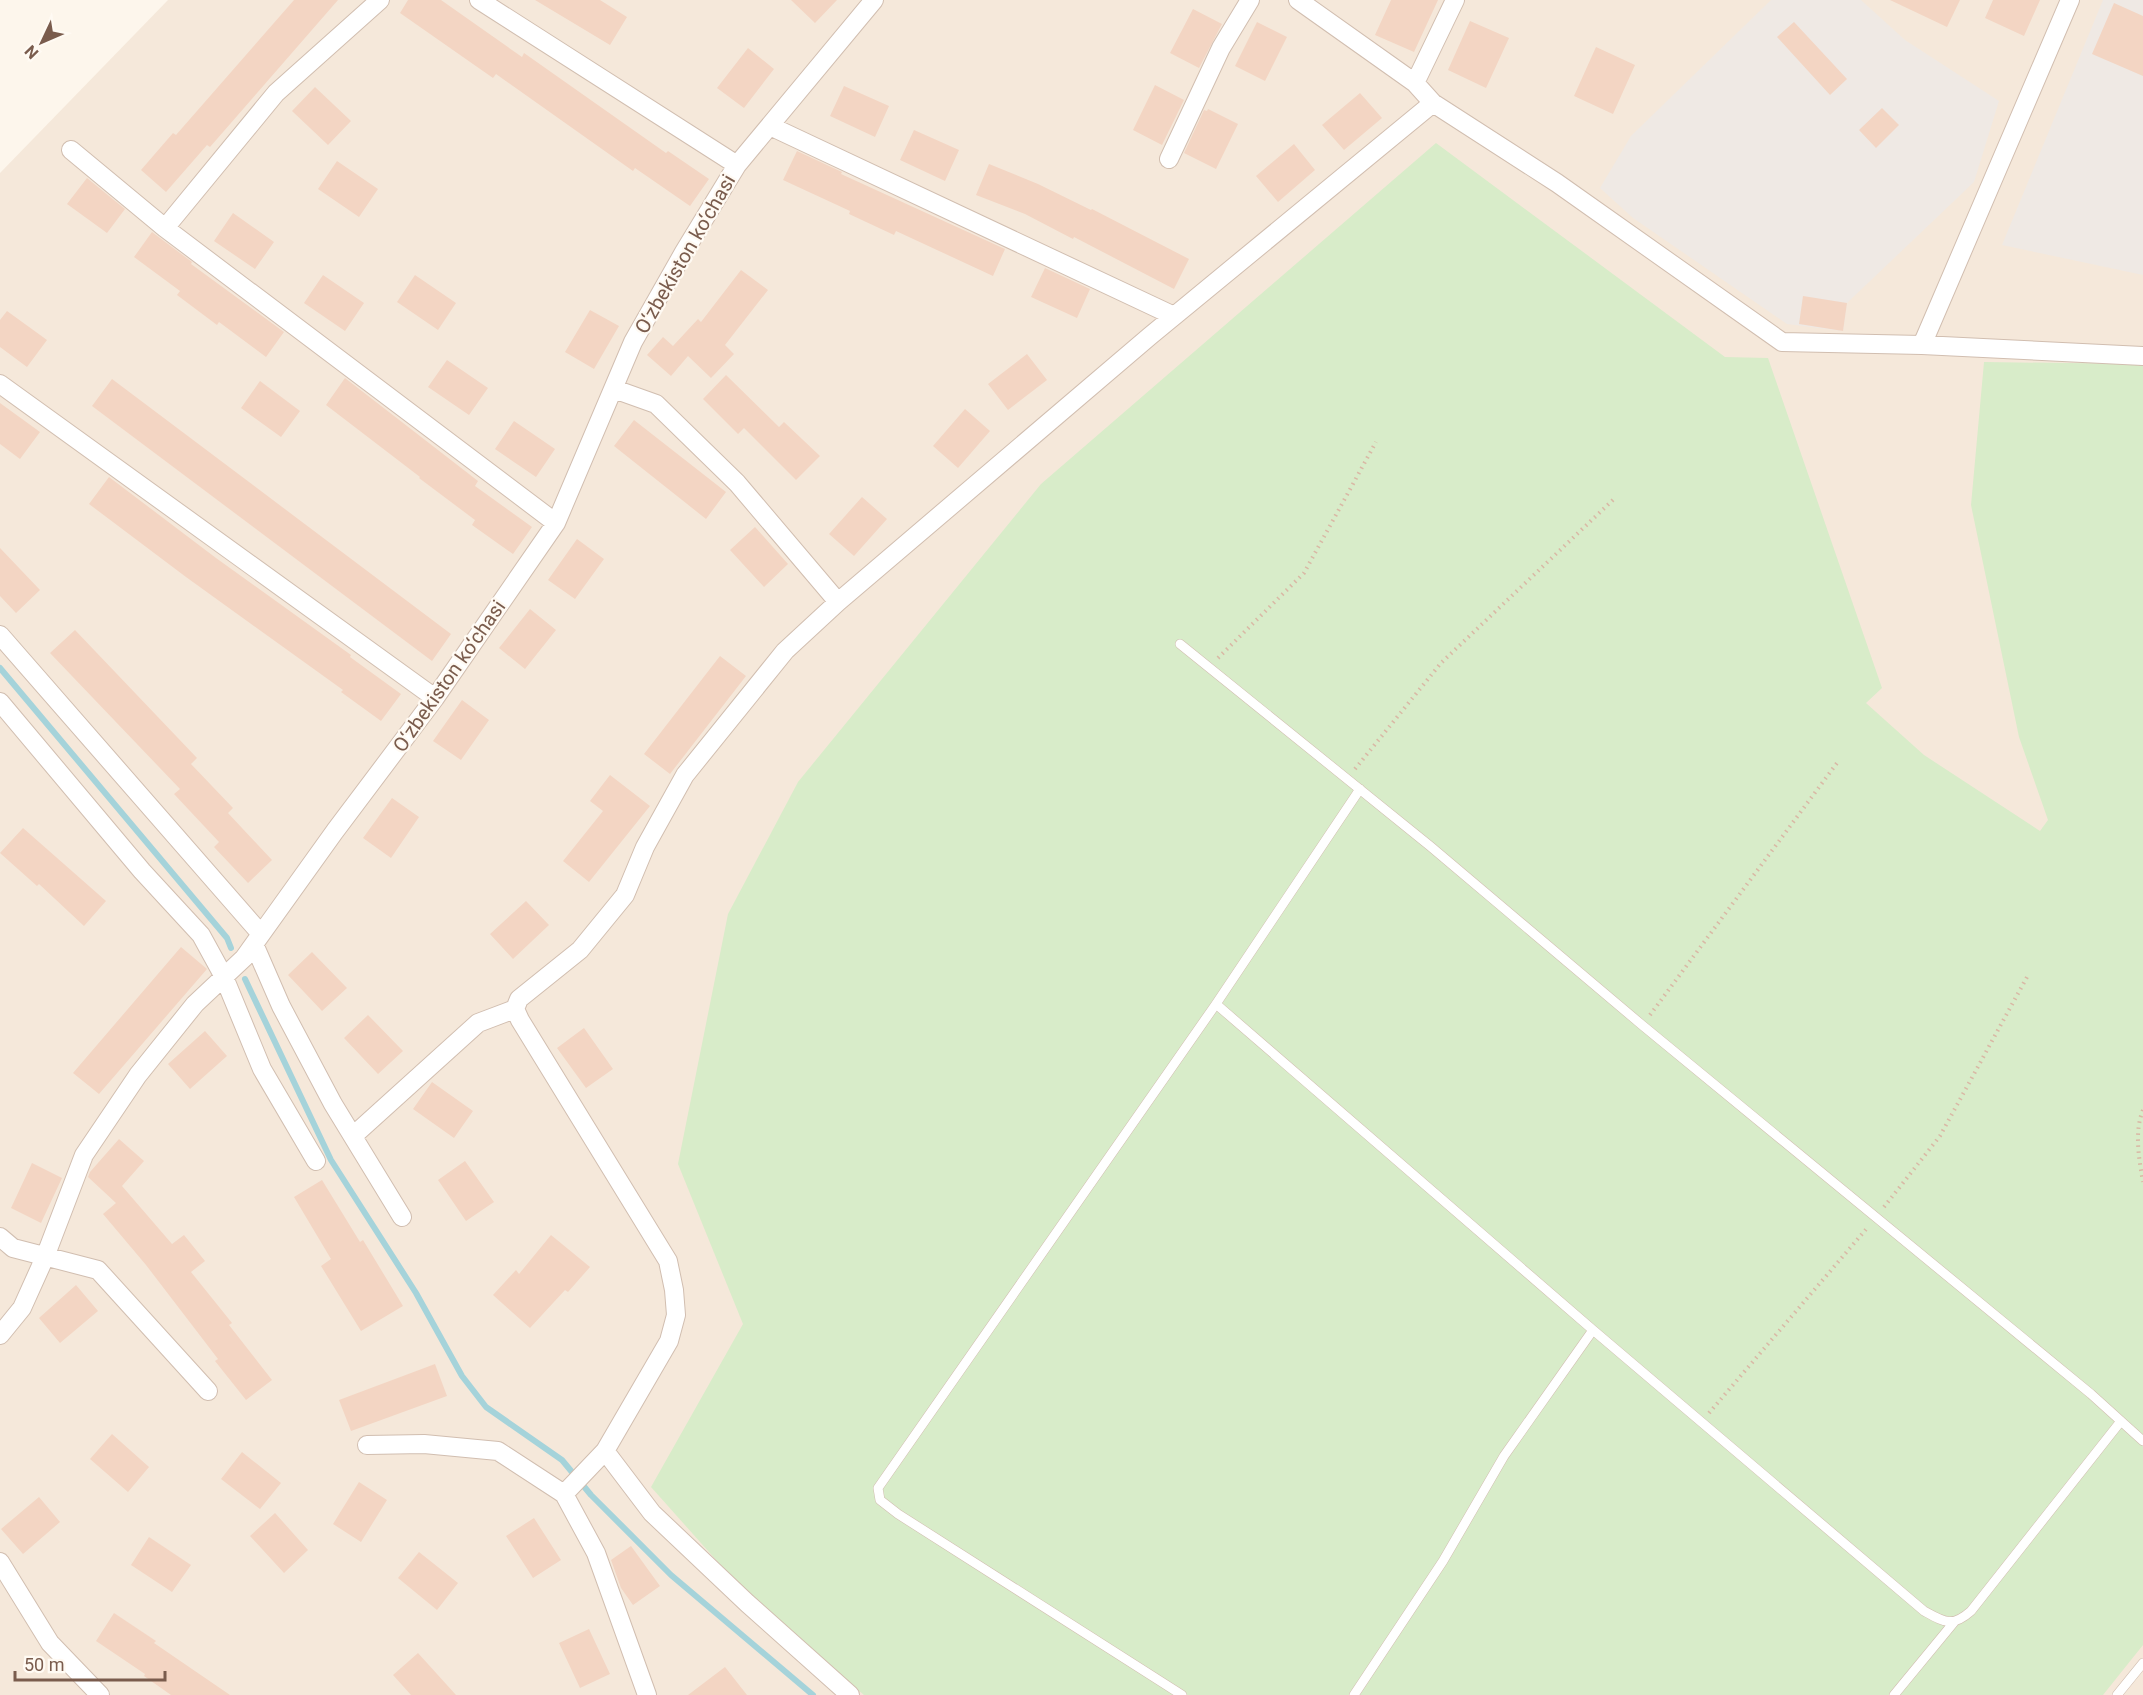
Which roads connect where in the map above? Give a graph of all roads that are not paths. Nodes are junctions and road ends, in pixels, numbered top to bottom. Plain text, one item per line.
1 (380, 0) edge
2 (479, 0) edge
3 (874, 0) edge
4 (1250, 0) edge
5 (1298, 0) edge
6 (1455, 0) edge
7 (2070, 0) edge
8 (1415, 83) junction
9 (1433, 103) junction
10 (770, 126) junction
11 (71, 150) dead end
12 (1169, 159) dead end
13 (737, 165) junction
14 (165, 228) junction
15 (1174, 316) junction
16 (1922, 345) junction
17 (2143, 356) edge
18 (0, 384) edge
19 (614, 389) junction
20 (556, 523) junction
21 (838, 602) junction
22 (0, 635) edge
23 (1179, 644) dead end
24 (435, 698) junction
25 (0, 702) edge
26 (1360, 789) junction
27 (258, 939) junction
28 (224, 976) junction
29 (1216, 1004) junction
30 (515, 1009) junction
31 (353, 1136) junction
32 (316, 1161) dead end
33 (402, 1217) dead end
34 (0, 1237) edge
35 (45, 1257) junction
36 (1593, 1330) junction
37 (0, 1335) edge
38 (208, 1390) dead end
39 (2121, 1421) junction
40 (2143, 1441) edge
41 (367, 1445) dead end
42 (605, 1451) junction
43 (564, 1494) junction
44 (0, 1563) edge
45 (1955, 1621) junction
46 (2143, 1663) edge
47 (100, 1695) edge
48 (647, 1695) edge
49 (850, 1695) edge
50 (1182, 1695) edge
51 (1354, 1695) edge
52 (1894, 1695) edge
53 (2117, 1695) edge

1 - 14 street
2 - 13 street
3 - 10 street, O‘zbekiston ko‘chasi
4 - 12 street
5 - 8 street
6 - 8 street
7 - 16 street
8 - 9 street
9 - 15 street
9 - 16 street
10 - 13 street, O‘zbekiston ko‘chasi
10 - 15 street
11 - 14 street
13 - 19 street, O‘zbekiston ko‘chasi
14 - 20 street
15 - 21 street
16 - 17 street
18 - 24 street
19 - 20 street, O‘zbekiston ko‘chasi
19 - 21 street
20 - 24 street, O‘zbekiston ko‘chasi
21 - 30 street
22 - 27 street
23 - 26 lane
24 - 27 street, O‘zbekiston ko‘chasi
25 - 28 street
26 - 29 lane
26 - 39 lane
27 - 28 street, O‘zbekiston ko‘chasi
27 - 31 street
28 - 32 street
28 - 35 street, O‘zbekiston ko‘chasi
29 - 36 lane
29 - 50 lane
30 - 31 street
30 - 42 street
31 - 33 street
34 - 35 street
35 - 37 street, O‘zbekiston ko‘chasi
35 - 38 street
36 - 45 lane
36 - 51 lane
39 - 40 lane
39 - 45 lane
41 - 43 street
42 - 43 street
42 - 49 street
43 - 48 street
44 - 47 street
45 - 52 lane
46 - 53 lane

